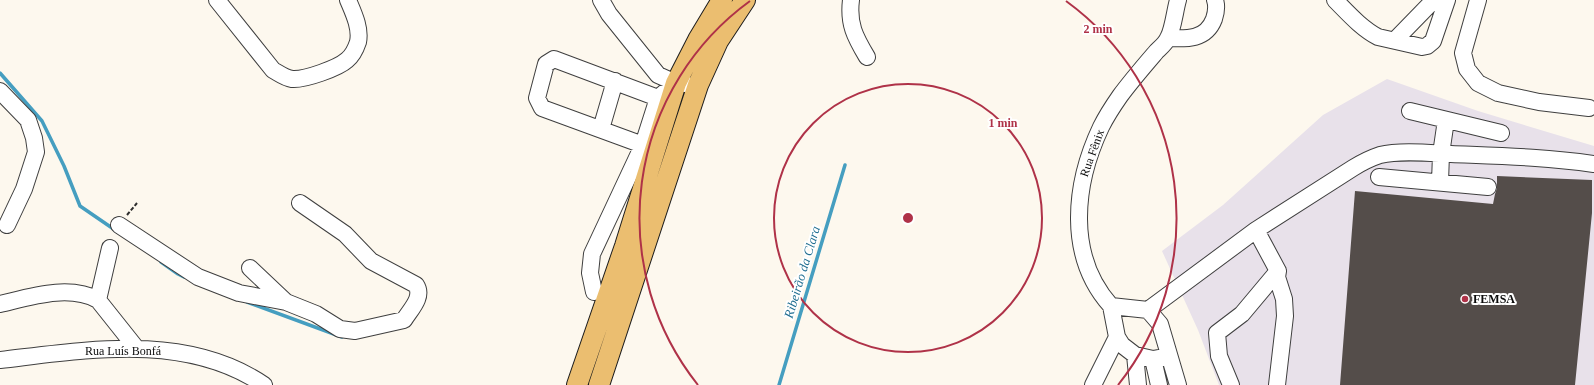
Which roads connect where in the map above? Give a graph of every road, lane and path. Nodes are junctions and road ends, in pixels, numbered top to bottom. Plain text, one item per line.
1 (218, 0) edge
2 (348, 0) edge
3 (601, 0) edge
4 (722, 0) edge
5 (746, 0) edge
6 (851, 0) edge
7 (1178, 0) edge
8 (1215, 0) edge
9 (1335, 0) edge
10 (1434, 0) edge
11 (1447, 0) edge
12 (1478, 0) edge
13 (1168, 38) junction
14 (1395, 40) junction
15 (867, 58) dead end
16 (615, 81) junction
17 (676, 83) junction
18 (698, 85) junction
19 (0, 90) edge
20 (658, 98) junction
21 (1589, 108) dead end
22 (1410, 111) dead end
23 (1446, 120) junction
24 (601, 129) junction
25 (1501, 133) dead end
26 (643, 145) junction
27 (1441, 154) junction
28 (1594, 164) edge
29 (1379, 177) dead end
30 (1440, 182) junction
31 (1488, 187) dead end
32 (300, 203) dead end
33 (7, 225) dead end
34 (120, 225) dead end
35 (1256, 230) junction
36 (110, 248) dead end
37 (250, 268) dead end
38 (1278, 271) junction
39 (594, 292) dead end
40 (98, 300) junction
41 (286, 302) junction
42 (0, 304) edge
43 (1111, 306) junction
44 (1148, 310) junction
45 (1117, 337) junction
46 (137, 349) junction
47 (1135, 355) junction
48 (1169, 356) junction
49 (1153, 359) junction
50 (0, 360) edge
51 (264, 385) edge
52 (577, 385) edge
53 (599, 385) edge
54 (1093, 385) edge
55 (1138, 385) edge
56 (1159, 385) edge
57 (1178, 385) edge
58 (1231, 385) edge
59 (1277, 385) edge

1 - 2 street
3 - 17 street
4 - 17 main road
5 - 18 main road
6 - 15 street
7 - 13 street, Rua Fênix
8 - 13 street
9 - 14 street
10 - 14 street
11 - 14 street
12 - 21 street
13 - 43 street, Rua Fênix
16 - 20 street
16 - 24 street
16 - 24 street
17 - 18 street
17 - 20 street
17 - 52 main road
18 - 53 main road
19 - 33 street
20 - 26 street
22 - 23 street
23 - 25 street
23 - 27 street
24 - 26 street
26 - 39 street
27 - 28 street
27 - 30 street
27 - 35 street
29 - 30 street
30 - 31 street
32 - 41 street
34 - 41 street
35 - 38 street
35 - 44 street
36 - 40 street
37 - 41 street
38 - 58 street
38 - 59 street
40 - 42 street
40 - 46 street
43 - 44 street
43 - 45 street
44 - 48 street
45 - 47 street
45 - 54 street
46 - 50 street, Rua Luís Bonfá
46 - 51 street, Rua Luís Bonfá
47 - 49 street
47 - 55 street
48 - 49 street
48 - 57 street
49 - 56 street

